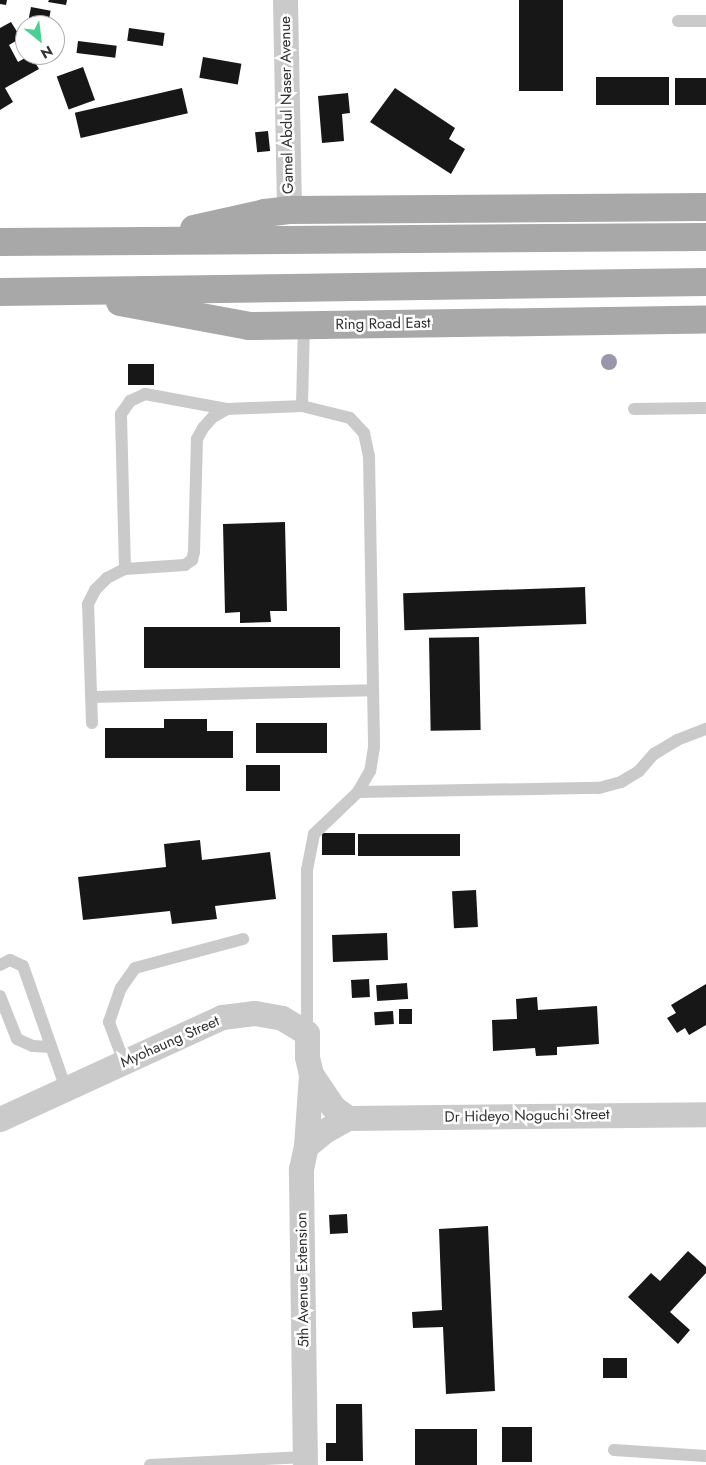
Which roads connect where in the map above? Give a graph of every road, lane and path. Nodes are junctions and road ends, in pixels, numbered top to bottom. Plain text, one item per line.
1 (285, 0) edge
2 (678, 21) dead end
3 (706, 21) edge
4 (706, 207) edge
5 (289, 210) junction
6 (706, 237) edge
7 (142, 240) junction
8 (0, 242) edge
9 (706, 282) edge
10 (62, 291) junction
11 (0, 292) edge
12 (706, 320) edge
13 (304, 325) junction
14 (302, 406) junction
15 (706, 408) edge
16 (227, 409) junction
17 (634, 409) dead end
18 (125, 569) junction
19 (372, 690) junction
20 (92, 697) junction
21 (92, 723) dead end
22 (706, 729) edge
23 (358, 792) junction
24 (243, 939) dead end
25 (0, 965) edge
26 (0, 996) edge
27 (307, 1033) junction
28 (51, 1047) junction
29 (124, 1062) junction
30 (311, 1074) junction
31 (66, 1089) junction
32 (706, 1114) edge
33 (348, 1118) junction
34 (0, 1119) edge
35 (306, 1146) junction
36 (614, 1450) dead end
37 (706, 1456) edge
38 (305, 1461) edge
39 (150, 1465) edge

1 - 5 street, Gamel Abdul Naser Avenue
2 - 3 lane
4 - 5 main road
5 - 7 main road
6 - 7 main road
7 - 8 main road
9 - 10 main road, Ring Road East
10 - 11 main road, Ring Road East
10 - 13 main road, Ring Road East
12 - 13 main road, Ring Road East
13 - 14 lane
14 - 16 lane
14 - 19 lane
15 - 17 lane
16 - 18 lane
16 - 18 lane
18 - 20 lane
19 - 20 lane
19 - 23 lane
20 - 21 lane
22 - 23 lane
23 - 27 lane
24 - 29 lane
25 - 28 lane
26 - 28 lane
27 - 29 street, Myohaung Street
27 - 30 street
28 - 31 lane
29 - 31 street, Myohaung Street
30 - 33 street
30 - 35 street, 5th Avenue Extension
31 - 34 street, Myohaung Street
32 - 33 street, Dr Hideyo Noguchi Street
33 - 35 street
35 - 38 street, 5th Avenue Extension
36 - 37 lane
38 - 39 lane

